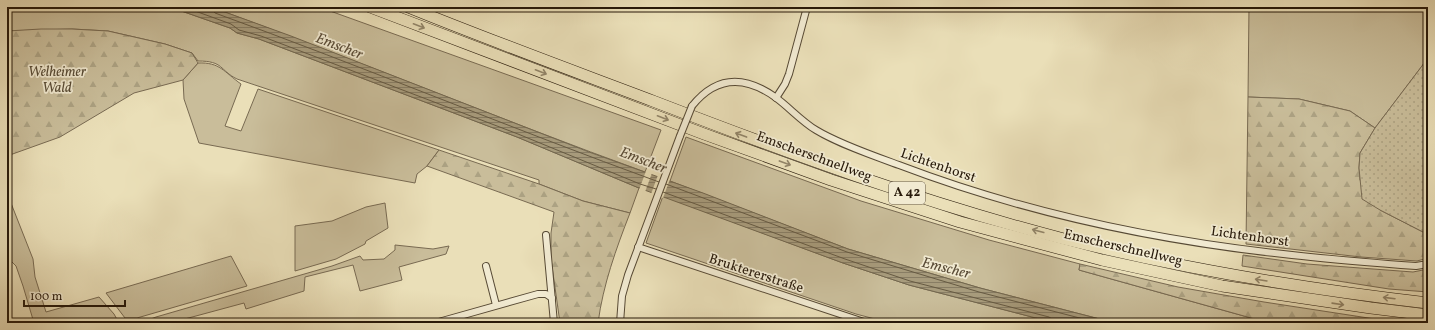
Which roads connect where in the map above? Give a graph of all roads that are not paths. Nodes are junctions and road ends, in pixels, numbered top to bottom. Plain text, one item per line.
1 (370, 7) edge
2 (408, 7) edge
3 (806, 7) edge
4 (776, 98) junction
5 (546, 235) dead end
6 (638, 247) junction
7 (1428, 264) edge
8 (486, 266) dead end
9 (552, 298) junction
10 (1428, 303) edge
11 (496, 305) junction
12 (1428, 315) edge
13 (435, 323) edge
14 (554, 323) edge
15 (620, 323) edge
16 (867, 323) edge

1 -> 12 highway, Emscherschnellweg / A 42
10 -> 2 highway, Emscherschnellweg / A 42
3 - 4 street
4 - 6 street, Lichtenhorst, bridge
4 - 7 street, Lichtenhorst
5 - 9 street
6 - 15 street, Lichtenhorst
6 - 16 street, Bruktererstraße
8 - 11 street
9 - 11 street
9 - 14 street
11 - 13 street

